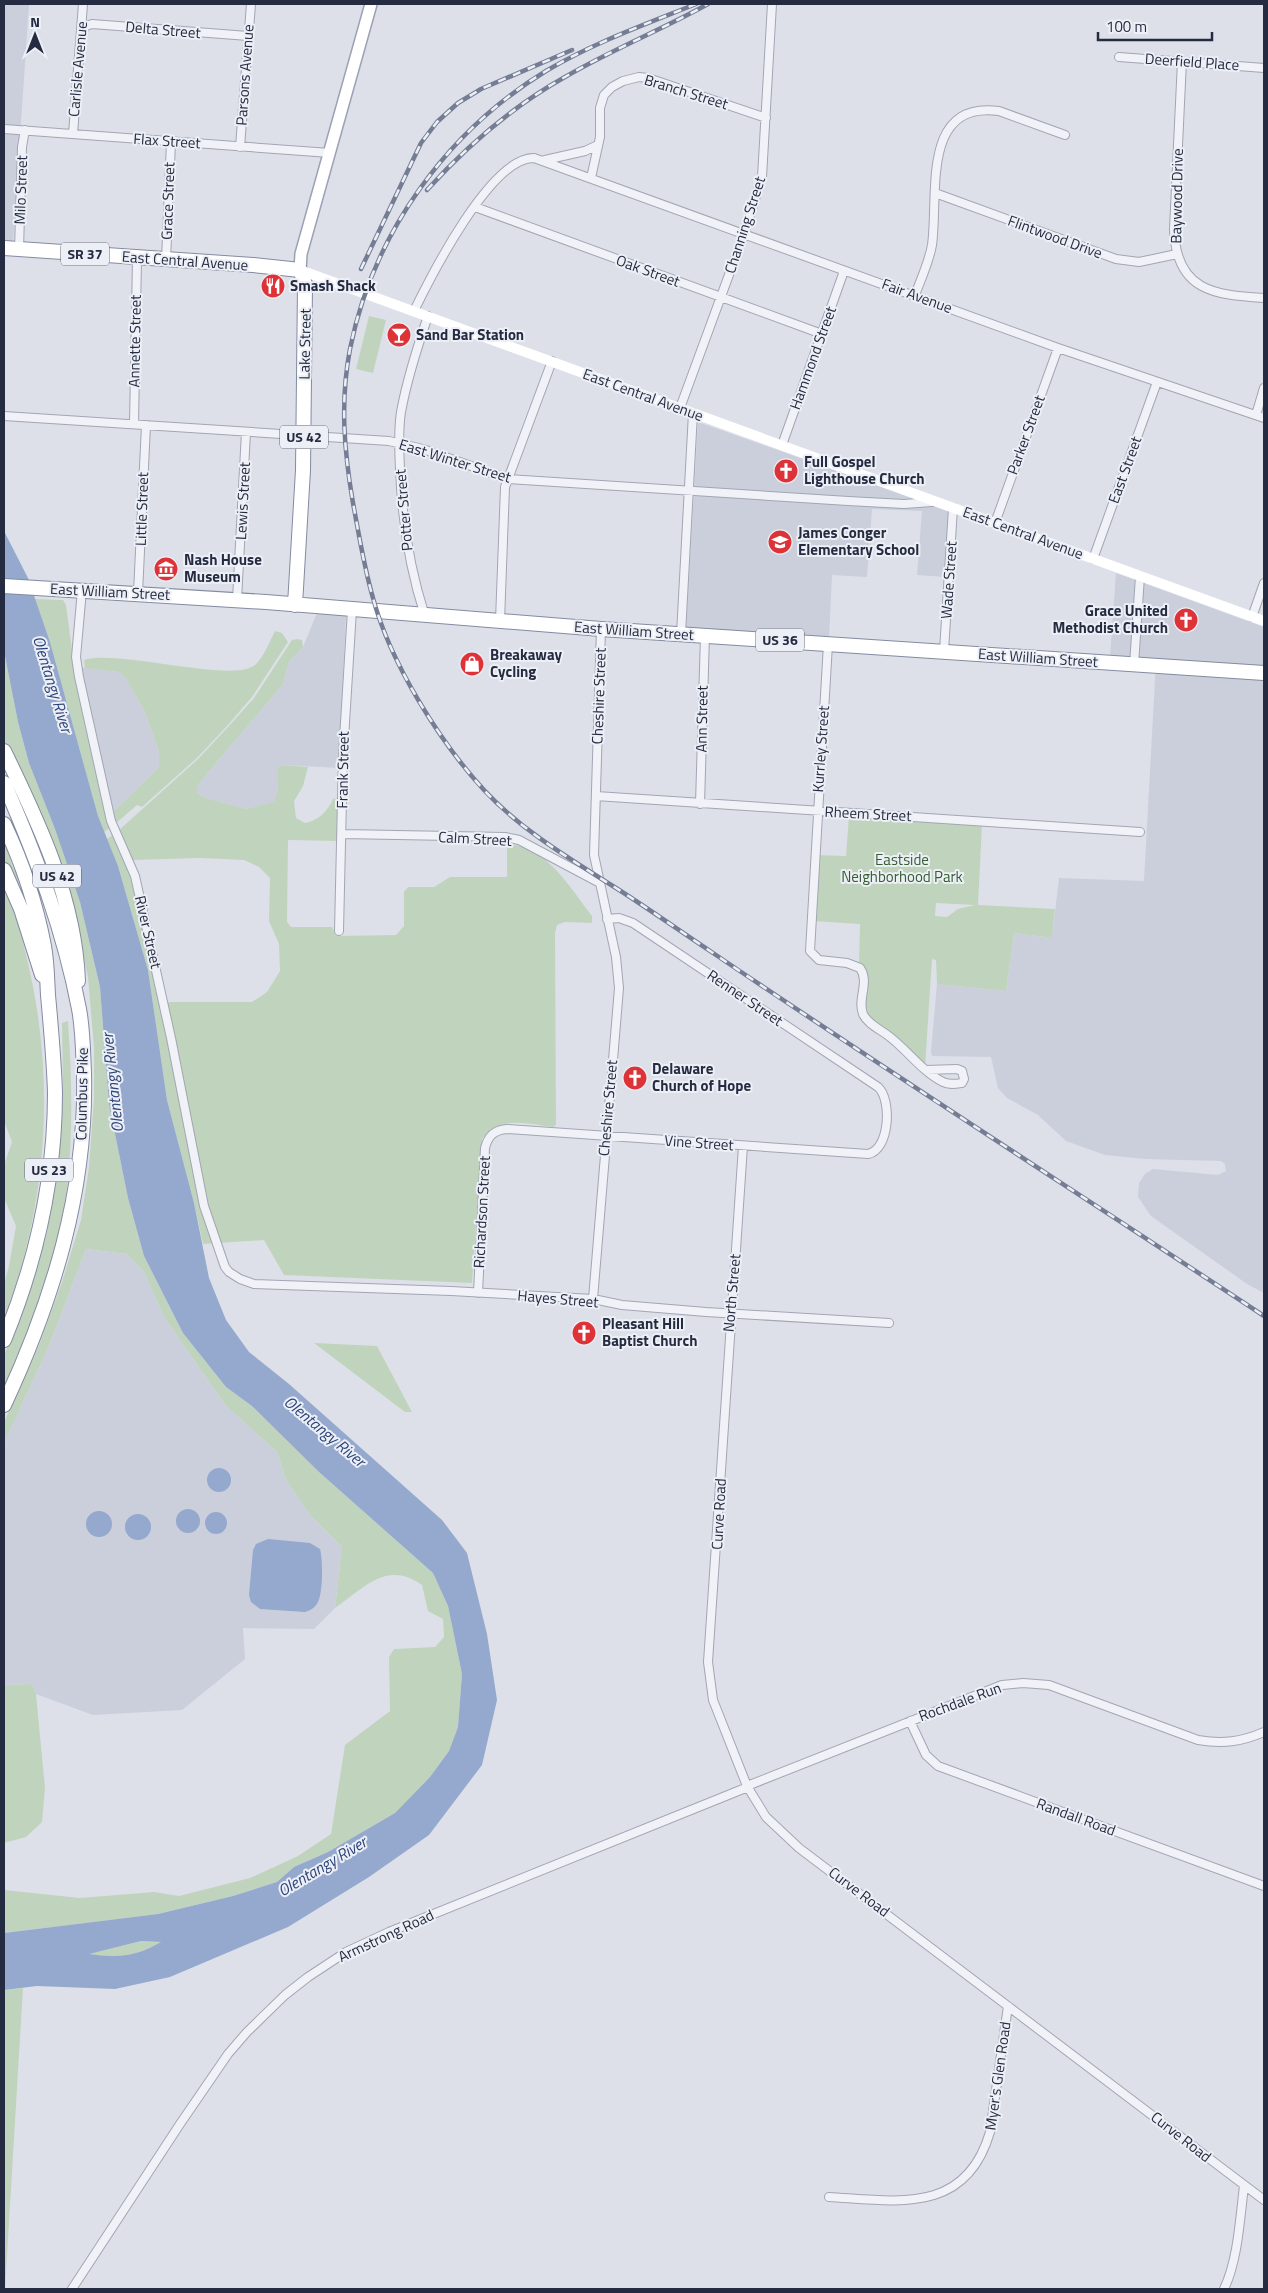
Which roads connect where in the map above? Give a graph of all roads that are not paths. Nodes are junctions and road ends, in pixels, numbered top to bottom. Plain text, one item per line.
1 (83, 4) edge
2 (251, 4) edge
3 (371, 4) edge
4 (772, 4) edge
5 (82, 32) junction
6 (248, 36) junction
7 (1119, 57) dead end
8 (1182, 61) junction
9 (1264, 68) edge
10 (766, 118) junction
11 (4, 129) edge
12 (25, 130) junction
13 (73, 134) junction
14 (1065, 135) dead end
15 (171, 142) junction
16 (598, 145) junction
17 (240, 147) junction
18 (330, 153) junction
19 (542, 161) junction
20 (591, 178) junction
21 (935, 193) junction
22 (475, 207) junction
23 (744, 234) junction
24 (4, 248) edge
25 (19, 250) junction
26 (1177, 254) junction
27 (137, 258) junction
28 (166, 260) junction
29 (300, 270) junction
30 (844, 271) junction
31 (915, 295) junction
32 (721, 297) junction
33 (1264, 298) edge
34 (414, 311) junction
35 (428, 316) junction
36 (822, 334) junction
37 (1058, 348) junction
38 (552, 362) junction
39 (1157, 382) junction
40 (1264, 388) edge
41 (680, 408) junction
42 (693, 413) junction
43 (4, 416) edge
44 (1260, 417) edge
45 (134, 424) junction
46 (146, 425) junction
47 (246, 432) junction
48 (304, 436) junction
49 (399, 443) junction
50 (782, 445) junction
51 (508, 479) junction
52 (688, 490) junction
53 (937, 502) junction
54 (954, 508) junction
55 (995, 523) junction
56 (1092, 559) junction
57 (1140, 576) junction
58 (1264, 583) edge
59 (4, 586) edge
60 (82, 590) junction
61 (138, 593) junction
62 (237, 600) junction
63 (295, 605) junction
64 (352, 610) junction
65 (425, 616) junction
66 (1252, 617) junction
67 (500, 621) junction
68 (1264, 623) edge
69 (601, 629) junction
70 (680, 634) junction
71 (705, 635) junction
72 (828, 644) junction
73 (944, 652) junction
74 (1134, 665) junction
75 (1264, 673) edge
76 (4, 751) edge
77 (4, 783) edge
78 (596, 796) junction
79 (700, 804) junction
80 (817, 811) junction
81 (4, 824) edge
82 (1140, 832) dead end
83 (342, 834) junction
84 (4, 870) edge
85 (598, 882) junction
86 (607, 919) junction
87 (338, 931) dead end
88 (48, 995) junction
89 (79, 1009) junction
90 (926, 1070) dead end
91 (886, 1123) joint
92 (492, 1133) joint
93 (605, 1137) junction
94 (743, 1146) junction
95 (230, 1273) joint
96 (478, 1293) junction
97 (593, 1299) junction
98 (731, 1314) junction
99 (889, 1323) dead end
100 (4, 1340) edge
101 (4, 1405) edge
102 (723, 1440) joint
103 (910, 1720) junction
104 (1264, 1732) edge
105 (747, 1786) junction
106 (1264, 1886) edge
107 (1008, 2006) junction
108 (1244, 2186) junction
109 (829, 2197) dead end
110 (1264, 2200) edge
111 (72, 2289) edge
112 (1224, 2289) edge

1 - 5 street, Carlisle Avenue
2 - 6 street, Parsons Avenue
3 - 18 main road, Lake Street / US 42
4 - 10 street, Channing Street
5 - 6 street, Delta Street
5 - 13 street, Carlisle Avenue
6 - 17 street, Parsons Avenue
7 - 8 street, Deerfield Place
8 - 9 street, Deerfield Place
8 - 26 street, Baywood Drive
10 - 16 street, Branch Street
10 - 23 street, Channing Street
11 - 12 street, Flax Street
12 - 13 street, Flax Street
12 - 25 street, Milo Street
13 - 15 street, Flax Street
14 - 21 street
15 - 17 street, Flax Street
15 - 28 street, Grace Street
16 - 19 street
16 - 20 street, Branch Street
17 - 18 street, Flax Street
18 - 29 main road, Lake Street / US 42
19 - 20 street, Fair Avenue
19 - 22 street
20 - 23 street, Fair Avenue
21 - 26 street, Flintwood Drive
21 - 31 street
22 - 32 street, Oak Street
22 - 34 street
23 - 30 street, Fair Avenue
23 - 32 street, Channing Street
24 - 25 highway, East Central Avenue / SR 37
25 - 27 highway, East Central Avenue / SR 37
26 - 33 street, Baywood Drive
27 - 28 highway, East Central Avenue / SR 37
27 - 45 street, Annette Street
28 - 29 highway, East Central Avenue / SR 37
29 - 34 main road, East Central Avenue / SR 37
29 - 48 highway, Lake Street / US 42
30 - 31 street, Fair Avenue
30 - 36 street, Hammond Street
31 - 37 street, Fair Avenue
32 - 36 street, Oak Street
32 - 41 street, Channing Street
34 - 35 main road, East Central Avenue / SR 37
35 - 38 main road, East Central Avenue / SR 37
35 - 49 street, Potter Street
36 - 50 street, Hammond Street
37 - 39 street, Fair Avenue
37 - 55 street, Parker Street
38 - 41 main road, East Central Avenue / SR 37
38 - 51 street
39 - 44 street, Fair Avenue
39 - 56 street, East Street
40 - 44 street
41 - 42 main road, East Central Avenue / SR 37
42 - 50 main road, East Central Avenue / SR 37
42 - 52 street
43 - 45 street, East Winter Street
45 - 46 street, East Winter Street
46 - 47 street, East Winter Street
46 - 61 street, Little Street
47 - 48 street, East Winter Street
47 - 62 street, Lewis Street
48 - 49 street, East Winter Street
48 - 63 highway, Lake Street / US 42
49 - 51 street, East Winter Street
49 - 65 street, Potter Street
50 - 53 main road, East Central Avenue / SR 37
51 - 52 street, East Winter Street
51 - 67 street
52 - 53 street, East Winter Street
52 - 70 street
53 - 54 main road, East Central Avenue / SR 37
54 - 55 main road, East Central Avenue / SR 37
54 - 73 street, Wade Street
55 - 56 main road, East Central Avenue / SR 37
56 - 57 main road, East Central Avenue / SR 37
57 - 66 main road, East Central Avenue / SR 37
57 - 74 street
58 - 66 street
59 - 60 highway, East William Street / US 36
60 - 61 highway, East William Street / US 36
60 - 95 street, River Street
61 - 62 highway, East William Street / US 36
62 - 63 highway, East William Street / US 36
63 - 64 highway, East William Street / US 36
64 - 65 highway, East William Street / US 36
64 - 83 street, Frank Street
65 - 67 highway, East William Street / US 36
66 - 68 main road, SR 37
67 - 69 highway, East William Street / US 36
69 - 70 highway, East William Street / US 36
69 - 78 street, Cheshire Street
70 - 71 highway, East William Street / US 36
71 - 72 highway, East William Street / US 36
71 - 79 street, Ann Street
72 - 73 highway, East William Street / US 36
72 - 80 street, Kurrley Street
73 - 74 highway, East William Street / US 36
74 - 75 highway, East William Street / US 36
76 - 89 highway, US 42
77 - 89 highway, Columbus Pike / US 23
78 - 79 street, Rheem Street
78 - 85 street, Cheshire Street
79 - 80 street, Rheem Street
80 - 82 street, Rheem Street
80 - 90 street, Kurrley Street
81 - 88 highway, Columbus Pike / US 23
83 - 85 street, Calm Street
83 - 87 street, Frank Street
84 - 88 highway, US 42
85 - 86 street
86 - 91 street, Renner Street
86 - 93 street, Cheshire Street
88 - 100 highway, Columbus Pike / US 23
89 - 101 highway, Columbus Pike / US 23
91 - 94 street, Vine Street
92 - 93 street, Vine Street
92 - 96 street, Richardson Street
93 - 94 street, Vine Street
93 - 97 street, Cheshire Street
94 - 98 street, North Street
95 - 96 street, Hayes Street
96 - 97 street, Hayes Street
97 - 98 street, Hayes Street
98 - 99 street, Hayes Street
98 - 102 street, North Street
102 - 105 street, Curve Road
103 - 104 street, Rochdale Run
103 - 105 street, Rochdale Run
103 - 106 street, Randall Road
105 - 107 street, Curve Road
105 - 111 street, Armstrong Road
107 - 108 street, Curve Road
107 - 109 street, Myer's Glen Road
108 - 110 street, Curve Road
108 - 112 street

